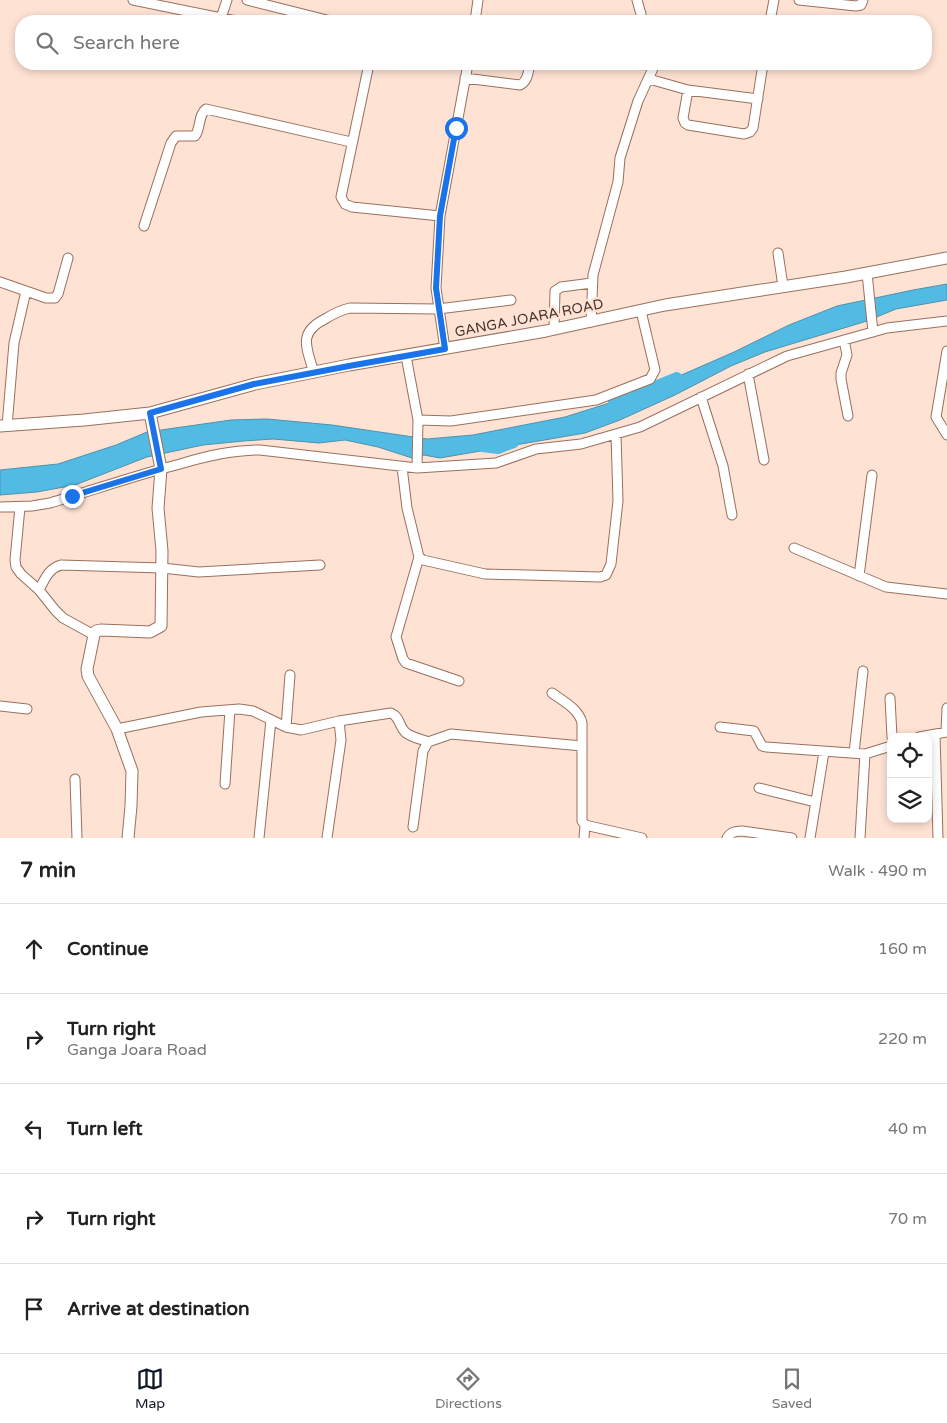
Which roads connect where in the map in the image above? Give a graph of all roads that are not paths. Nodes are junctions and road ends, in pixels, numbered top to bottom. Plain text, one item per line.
1 (227, 0) edge
2 (247, 0) edge
3 (478, 0) edge
4 (636, 0) edge
5 (774, 0) edge
6 (799, 0) edge
7 (863, 0) edge
8 (139, 1) edge
9 (207, 15) edge
10 (223, 15) edge
11 (306, 15) edge
12 (476, 15) edge
13 (641, 15) edge
14 (771, 15) edge
15 (368, 70) edge
16 (467, 70) edge
17 (529, 70) edge
18 (653, 70) edge
19 (762, 70) edge
20 (465, 78) junction
21 (649, 79) junction
22 (688, 90) junction
23 (758, 98) junction
24 (352, 142) junction
25 (440, 216) junction
26 (144, 226) dead end
27 (778, 253) dead end
28 (68, 258) dead end
29 (947, 258) edge
30 (867, 273) junction
31 (0, 282) edge
32 (592, 283) junction
33 (783, 286) junction
34 (26, 291) junction
35 (511, 300) dead end
36 (438, 309) junction
37 (642, 311) junction
38 (947, 321) edge
39 (591, 322) junction
40 (554, 329) junction
41 (874, 332) junction
42 (844, 340) junction
43 (445, 349) junction
44 (947, 351) edge
45 (406, 356) junction
46 (314, 373) junction
47 (748, 374) junction
48 (701, 396) junction
49 (150, 413) junction
50 (848, 416) dead end
51 (418, 420) junction
52 (4, 426) edge
53 (616, 434) junction
54 (947, 435) edge
55 (764, 460) dead end
56 (161, 465) junction
57 (402, 467) junction
58 (418, 468) junction
59 (872, 475) dead end
60 (0, 507) edge
61 (20, 507) junction
62 (732, 515) dead end
63 (794, 548) dead end
64 (419, 557) junction
65 (320, 565) dead end
66 (162, 568) junction
67 (859, 576) junction
68 (39, 590) junction
69 (947, 594) edge
70 (94, 635) junction
71 (863, 671) dead end
72 (290, 675) dead end
73 (459, 681) dead end
74 (552, 693) dead end
75 (890, 698) dead end
76 (0, 706) edge
77 (947, 708) edge
78 (27, 709) dead end
79 (230, 710) junction
80 (271, 720) junction
81 (339, 721) junction
82 (286, 727) junction
83 (720, 727) dead end
84 (117, 729) junction
85 (946, 732) edge
86 (892, 733) edge
87 (935, 734) junction
88 (932, 735) edge
89 (428, 742) junction
90 (582, 746) junction
91 (887, 747) edge
92 (824, 752) junction
93 (854, 753) junction
94 (865, 754) junction
95 (75, 779) dead end
96 (225, 784) dead end
97 (759, 788) dead end
98 (815, 802) junction
99 (585, 825) junction
100 (413, 827) dead end
101 (77, 838) edge
102 (128, 838) edge
103 (259, 838) edge
104 (327, 838) edge
105 (584, 838) edge
106 (642, 838) edge
107 (727, 838) edge
108 (792, 838) edge
109 (810, 838) edge
110 (860, 838) edge
111 (938, 838) edge

1 - 10 street
2 - 11 street
3 - 12 street
4 - 13 street
5 - 14 street
6 - 7 street
8 - 9 street
15 - 24 street
16 - 20 street
17 - 20 street
18 - 21 street
19 - 23 street
20 - 25 street
21 - 22 street
21 - 32 street
22 - 23 street
22 - 23 street
24 - 25 street
24 - 26 street
25 - 36 street
27 - 33 street
28 - 34 street
29 - 30 main road, GANGA JOARA ROAD
30 - 33 main road, GANGA JOARA ROAD
30 - 41 street
31 - 34 street
32 - 39 street
32 - 40 street
33 - 37 main road, GANGA JOARA ROAD
34 - 52 street
35 - 36 street
36 - 43 street
36 - 46 street
37 - 39 main road, GANGA JOARA ROAD
37 - 51 street
38 - 41 street
39 - 40 main road, GANGA JOARA ROAD
40 - 43 main road, GANGA JOARA ROAD
41 - 42 street
42 - 47 street
42 - 50 street
43 - 45 main road, GANGA JOARA ROAD
44 - 54 street
45 - 46 main road, GANGA JOARA ROAD
45 - 51 street
46 - 49 main road, GANGA JOARA ROAD
47 - 48 street
47 - 55 street
48 - 53 street
48 - 62 street
49 - 52 main road, GANGA JOARA ROAD
49 - 56 main road
51 - 58 street
53 - 58 street
53 - 64 street
56 - 57 street
56 - 61 street
56 - 66 main road
57 - 58 street
57 - 64 street
59 - 67 street
60 - 61 street
61 - 68 street
63 - 67 street
64 - 73 street
65 - 66 street
66 - 68 street
66 - 70 main road
67 - 69 street
68 - 70 street
70 - 84 main road
71 - 93 street
72 - 82 street
74 - 90 street
75 - 86 street
76 - 78 street
77 - 85 street
79 - 80 street
79 - 84 street
79 - 96 street
80 - 82 street
80 - 103 street
81 - 82 street
81 - 89 street
81 - 104 street
83 - 92 street
84 - 102 main road
85 - 87 street
87 - 88 street
87 - 111 street
89 - 90 street
89 - 100 street
90 - 99 street
91 - 94 street
92 - 93 street
92 - 98 street
93 - 94 street
94 - 110 street
95 - 101 street
97 - 98 street
98 - 109 street
99 - 105 street
99 - 106 street
107 - 108 street

